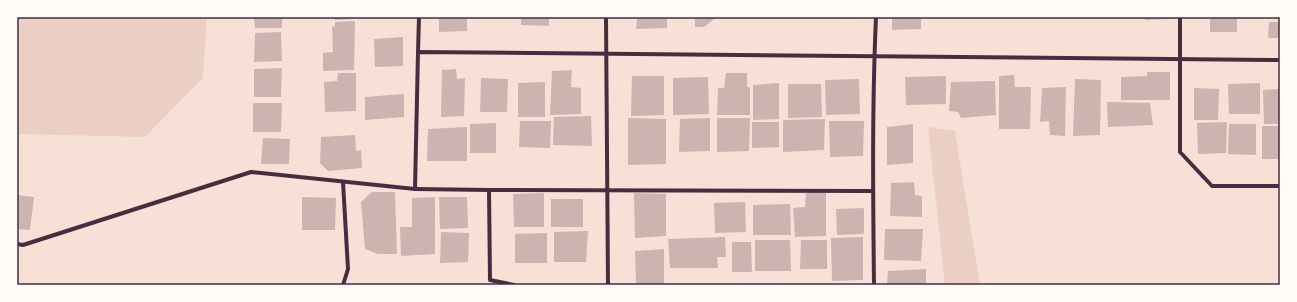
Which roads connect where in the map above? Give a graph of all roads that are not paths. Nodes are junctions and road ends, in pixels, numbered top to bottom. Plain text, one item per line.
1 (419, 17) edge
2 (606, 17) edge
3 (876, 17) edge
4 (1180, 17) edge
5 (418, 52) junction
6 (606, 54) junction
7 (874, 56) junction
8 (1180, 59) junction
9 (1280, 60) edge
10 (343, 182) junction
11 (1280, 186) edge
12 (415, 189) junction
13 (489, 190) junction
14 (607, 190) junction
15 (873, 191) junction
16 (17, 244) edge
17 (344, 285) edge
18 (514, 285) edge
19 (608, 285) edge
20 (874, 285) edge

1 - 5 street
2 - 6 street
3 - 7 street
4 - 8 street
5 - 6 street
5 - 12 street
6 - 7 street
6 - 14 street
7 - 8 street
7 - 15 street
8 - 9 street
8 - 11 street
10 - 12 street
10 - 16 street
10 - 17 street
12 - 13 street
13 - 14 street
13 - 18 street
14 - 15 street
14 - 19 street
15 - 20 street

